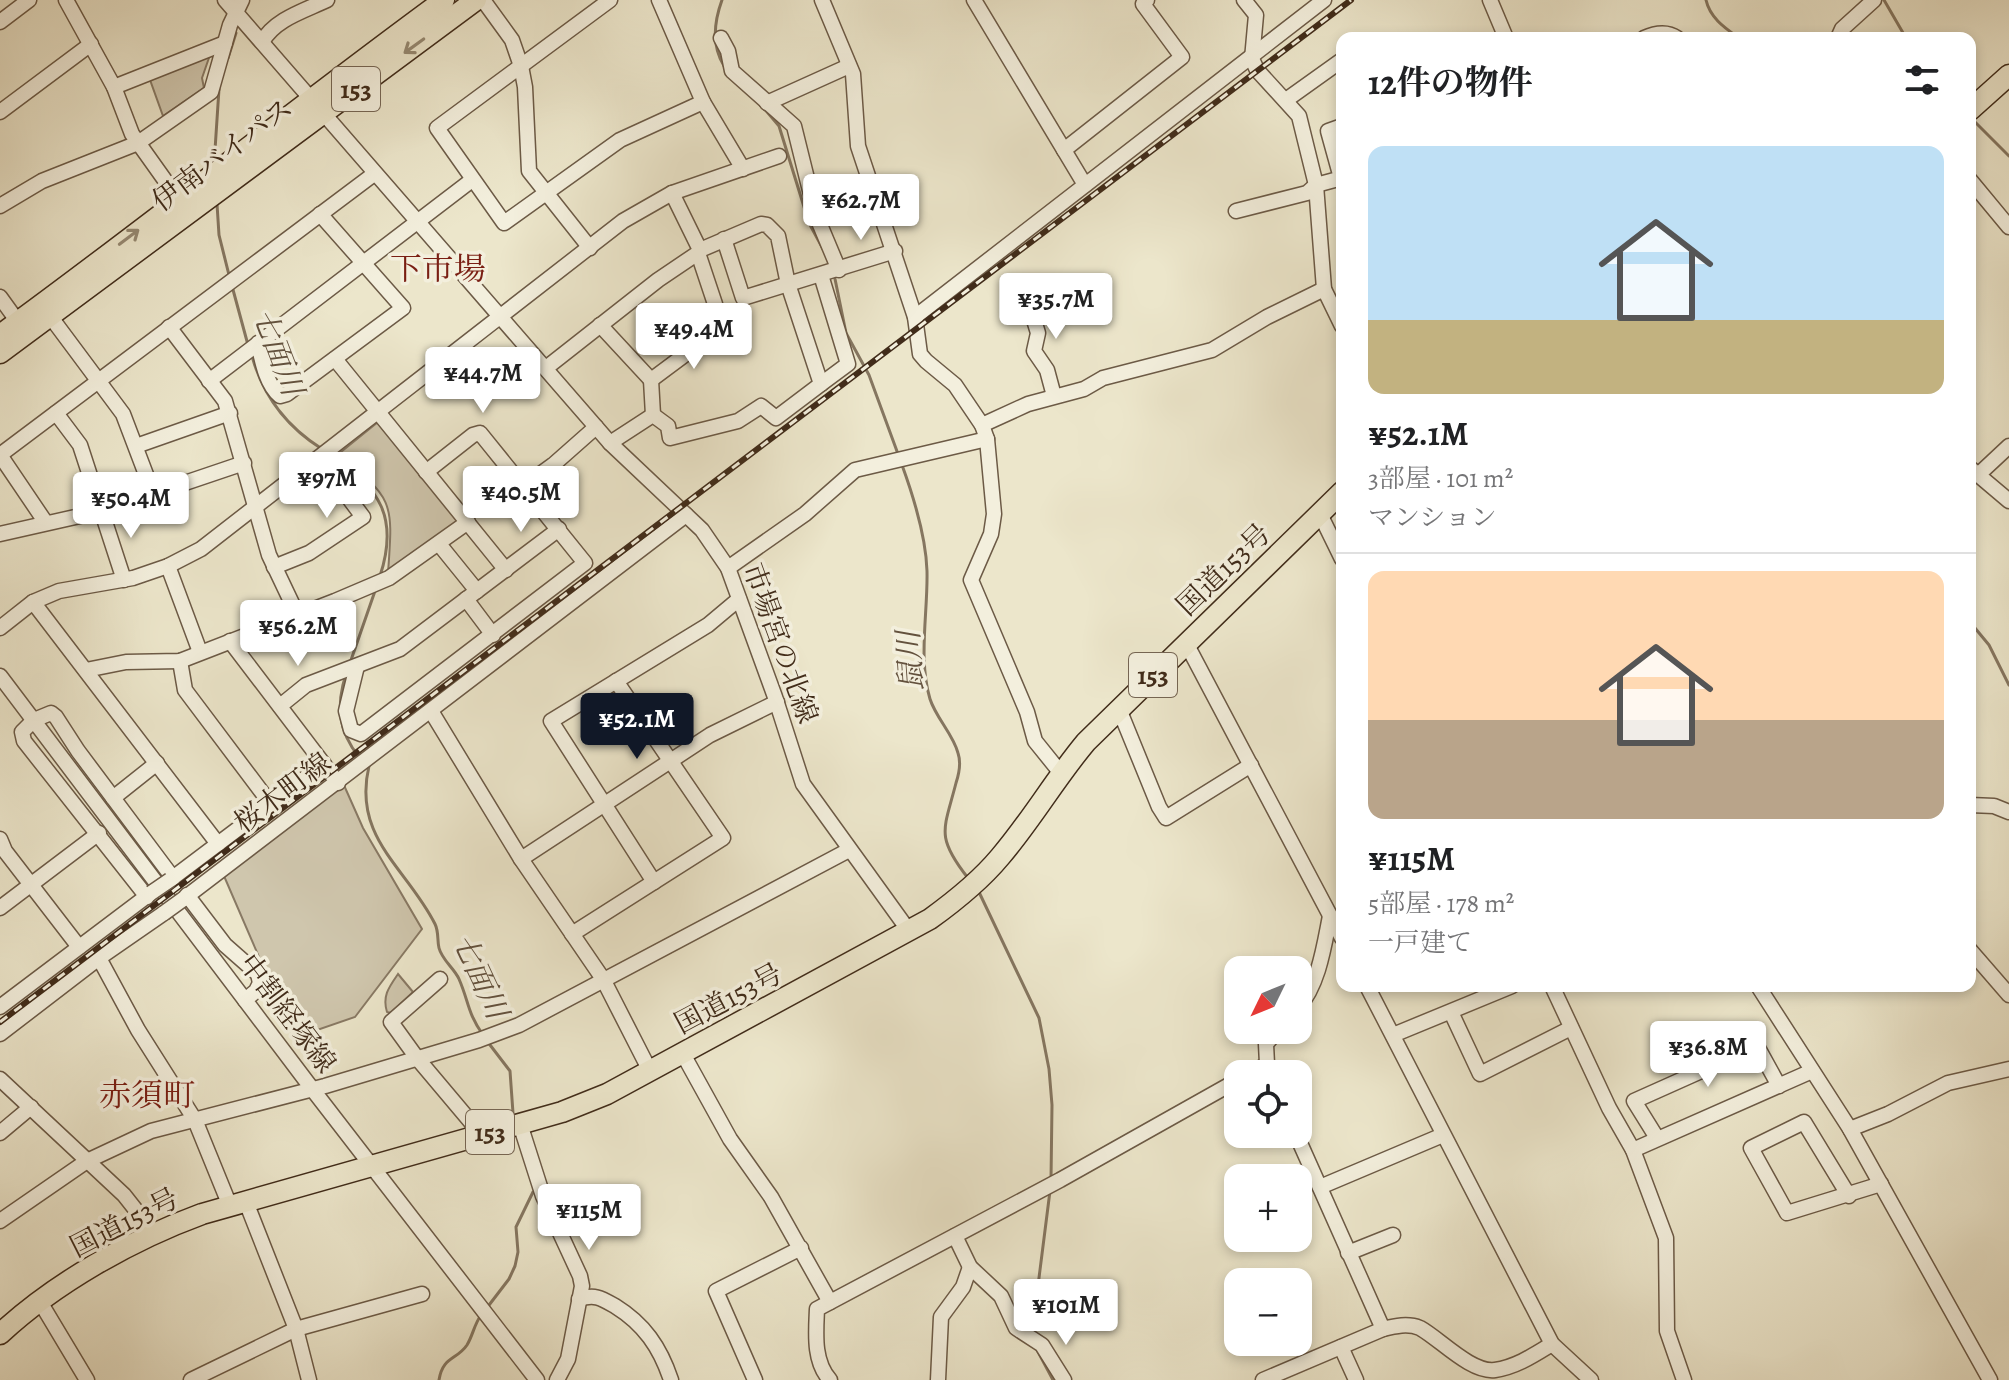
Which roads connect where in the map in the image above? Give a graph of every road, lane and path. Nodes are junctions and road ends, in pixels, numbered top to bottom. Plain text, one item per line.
1 (29, 0) edge
2 (66, 0) edge
3 (225, 0) edge
4 (327, 0) edge
5 (476, 0) edge
6 (483, 0) edge
7 (610, 0) edge
8 (659, 0) edge
9 (822, 0) edge
10 (974, 0) edge
11 (1147, 0) edge
12 (1244, 0) edge
13 (1324, 0) edge
14 (1490, 0) edge
15 (1874, 0) edge
16 (436, 2) edge
17 (240, 7) edge
18 (0, 22) edge
19 (1503, 32) edge
20 (1841, 32) edge
21 (721, 38) dead end
22 (262, 42) junction
23 (225, 43) junction
24 (91, 44) junction
25 (1252, 59) junction
26 (1336, 64) edge
27 (521, 66) junction
28 (849, 66) junction
29 (2009, 75) edge
30 (114, 87) junction
31 (1286, 100) junction
32 (703, 102) junction
33 (767, 103) junction
34 (318, 105) junction
35 (1976, 105) edge
36 (0, 112) edge
37 (1336, 128) edge
38 (138, 143) junction
39 (1064, 150) junction
40 (779, 156) dead end
41 (1336, 160) edge
42 (743, 169) junction
43 (234, 170) junction
44 (374, 174) junction
45 (1336, 179) edge
46 (472, 180) junction
47 (1085, 185) junction
48 (1316, 185) junction
49 (1976, 187) edge
50 (547, 191) junction
51 (672, 193) junction
52 (179, 200) junction
53 (0, 206) edge
54 (1236, 211) dead end
55 (320, 214) junction
56 (416, 221) junction
57 (2009, 227) edge
58 (724, 239) junction
59 (590, 248) junction
60 (699, 251) junction
61 (895, 251) junction
62 (363, 262) junction
63 (828, 273) junction
64 (788, 284) junction
65 (1324, 289) junction
66 (1026, 294) dead end
67 (0, 297) edge
68 (1336, 314) edge
69 (50, 316) junction
70 (915, 317) junction
71 (501, 318) junction
72 (18, 322) junction
73 (600, 325) junction
74 (169, 327) junction
75 (0, 335) edge
76 (253, 347) junction
77 (0, 353) edge
78 (335, 359) junction
79 (546, 368) junction
80 (651, 380) junction
81 (99, 381) junction
82 (209, 381) junction
83 (821, 384) junction
84 (1054, 396) junction
85 (56, 413) junction
86 (230, 413) junction
87 (378, 413) junction
88 (653, 415) junction
89 (596, 427) junction
90 (985, 432) junction
91 (610, 443) junction
92 (136, 446) junction
93 (2009, 446) edge
94 (324, 454) junction
95 (0, 455) edge
96 (244, 463) junction
97 (1976, 471) edge
98 (426, 472) junction
99 (1976, 474) edge
100 (524, 486) junction
101 (153, 493) junction
102 (1336, 498) edge
103 (2009, 501) edge
104 (256, 507) junction
105 (102, 511) junction
106 (1320, 514) junction
107 (686, 515) junction
108 (468, 522) junction
109 (46, 523) junction
110 (559, 529) junction
111 (0, 534) edge
112 (439, 544) junction
113 (1336, 547) edge
114 (168, 566) junction
115 (274, 567) junction
116 (728, 568) junction
117 (506, 570) junction
118 (124, 580) junction
119 (472, 595) junction
120 (739, 599) junction
121 (33, 602) junction
122 (297, 614) junction
123 (0, 628) edge
124 (493, 635) junction
125 (230, 641) junction
126 (1186, 643) junction
127 (200, 652) junction
128 (180, 661) junction
129 (351, 668) junction
130 (86, 670) junction
131 (0, 676) edge
132 (616, 681) junction
133 (777, 702) junction
134 (280, 706) junction
135 (1119, 709) junction
136 (431, 711) junction
137 (34, 720) junction
138 (671, 761) junction
139 (157, 763) junction
140 (324, 764) junction
141 (1251, 765) junction
142 (1060, 772) junction
143 (338, 783) junction
144 (113, 798) junction
145 (270, 803) junction
146 (605, 805) junction
147 (1976, 805) edge
148 (2009, 812) edge
149 (99, 833) junction
150 (0, 839) edge
151 (218, 844) junction
152 (849, 850) junction
153 (521, 859) junction
154 (172, 879) junction
155 (654, 882) junction
156 (31, 885) junction
157 (149, 895) junction
158 (185, 898) junction
159 (0, 908) edge
160 (1330, 916) junction
161 (1336, 927) edge
162 (909, 931) junction
163 (572, 934) junction
164 (79, 947) junction
165 (1976, 957) edge
166 (99, 958) junction
167 (440, 979) dead end
168 (603, 979) junction
169 (1312, 984) edge
170 (1370, 992) edge
171 (1498, 992) edge
172 (1555, 992) edge
173 (1762, 992) edge
174 (2009, 995) edge
175 (245, 1000) junction
176 (0, 1007) edge
177 (1451, 1012) junction
178 (1571, 1028) junction
179 (0, 1034) edge
180 (1393, 1035) junction
181 (683, 1054) junction
182 (417, 1058) junction
183 (2009, 1069) edge
184 (650, 1071) junction
185 (1812, 1071) junction
186 (0, 1079) edge
187 (1779, 1086) junction
188 (1224, 1088) edge
189 (313, 1090) junction
190 (31, 1107) junction
191 (195, 1120) junction
192 (520, 1124) junction
193 (1850, 1129) junction
194 (0, 1133) edge
195 (481, 1134) junction
196 (1443, 1135) junction
197 (1657, 1138) junction
198 (1302, 1148) edge
199 (1633, 1150) junction
200 (87, 1161) junction
201 (372, 1165) junction
202 (1881, 1184) junction
203 (1320, 1187) junction
204 (1849, 1196) junction
205 (238, 1204) junction
206 (0, 1221) edge
207 (154, 1233) junction
208 (1393, 1235) dead end
209 (955, 1236) junction
210 (801, 1248) junction
211 (1348, 1253) junction
212 (970, 1267) junction
213 (422, 1294) dead end
214 (579, 1299) junction
215 (39, 1300) junction
216 (830, 1302) junction
217 (296, 1329) junction
218 (1383, 1329) junction
219 (0, 1334) edge
220 (1552, 1344) junction
221 (1341, 1347) junction
222 (826, 1378) edge
223 (87, 1380) edge
224 (191, 1380) edge
225 (309, 1380) edge
226 (537, 1380) edge
227 (557, 1380) edge
228 (671, 1380) edge
229 (755, 1380) edge
230 (938, 1380) edge
231 (1064, 1380) edge
232 (1263, 1380) edge
233 (1356, 1380) edge
234 (1591, 1380) edge
235 (1684, 1380) edge
236 (1990, 1380) edge

1 - 18 street
2 - 24 street
3 - 17 street, 市場宮の北線
4 - 22 street
5 -> 34 highway, 伊南バイパス / 153
6 - 27 street
7 - 27 street
8 - 32 street
9 - 28 street
10 - 39 street
11 - 39 street
12 - 25 street
13 - 25 street
14 - 19 street
15 - 20 street
16 - 34 highway, 伊南バイパス / 153
17 - 22 street, 市場宮の北線
17 - 23 street
21 - 33 street
22 - 34 street, 市場宮の北線
23 - 30 street
23 - 38 street
24 - 30 street
24 - 36 street
25 - 31 street
25 - 47 street
26 - 31 street
27 - 46 street
27 - 50 street
28 - 33 street
28 - 61 street
29 - 35 highway
30 - 38 street
31 - 48 street
32 - 42 street
32 - 50 street
33 - 63 street
34 - 43 highway, 伊南バイパス / 153
34 - 44 street, 市場宮の北線
37 - 41 street
38 - 52 street
38 - 53 street
39 - 47 street
40 - 42 street
42 - 51 street
43 - 52 highway, 伊南バイパス / 153
43 - 69 highway, 伊南バイパス / 153
44 - 55 street
44 - 56 street, 市場宮の北線
45 - 48 street
46 - 50 street
46 - 56 street
47 - 70 street
48 - 54 street
48 - 65 street
49 - 57 street
50 - 59 street
51 - 59 street
51 - 60 street
72 -> 52 highway, 伊南バイパス / 153
55 - 62 street
55 - 74 street
56 - 62 street
56 - 71 street, 市場宮の北線
58 - 60 street
58 - 64 street
58 - 64 street
59 - 71 street
60 - 73 street
60 - 80 street
61 - 63 street
61 - 70 street
62 - 76 street
62 - 78 street
63 - 64 street
63 - 83 street
64 - 83 street
65 - 68 street
65 - 84 street
66 - 84 street
67 - 72 street
69 - 77 highway, 伊南バイパス / 153
69 - 81 street
70 - 90 street
71 - 79 street, 市場宮の北線
71 - 87 street
72 - 75 highway, 伊南バイパス / 153
73 - 79 street
73 - 80 street
74 - 81 street
74 - 82 street
76 - 78 street
76 - 82 street
78 - 87 street
79 - 89 street, 市場宮の北線
80 - 88 street
81 - 85 street
81 - 92 street
82 - 86 street
83 - 88 street
84 - 90 street
85 - 95 street
85 - 105 street
86 - 92 street
86 - 96 street
87 - 94 street
87 - 98 street
88 - 91 street
89 - 91 street, 市場宮の北線
89 - 100 street
90 - 116 street
90 - 142 street
91 - 107 street, 市場宮の北線
92 - 101 street
93 - 97 street
94 - 104 street
94 - 115 street
95 - 109 street
96 - 101 street
96 - 104 street
98 - 100 street
98 - 108 street
99 - 103 street
100 - 110 street
101 - 105 street
102 - 106 highway, 国道153号 / 153
104 - 114 street
104 - 115 street
105 - 109 street
105 - 118 street
106 - 113 street
106 - 126 highway, 国道153号 / 153
107 - 116 street, 市場宮の北線
107 - 136 street, 桜木町線
108 - 112 street
108 - 117 street
109 - 111 street
110 - 117 street
110 - 124 street
112 - 119 street
112 - 122 street
114 - 118 street
114 - 127 street
115 - 122 street
116 - 120 street, 市場宮の北線
117 - 119 street
118 - 121 street
119 - 124 street
119 - 129 street
120 - 132 street
120 - 133 street, 市場宮の北線
121 - 123 street
121 - 130 street
122 - 125 street
124 - 129 street
125 - 127 street
125 - 134 street
126 - 135 highway, 国道153号 / 153
126 - 141 street
127 - 128 street
128 - 130 street
128 - 145 street
129 - 134 street
130 - 139 street
131 - 137 street, 中割経塚線
132 - 138 street
132 - 146 street
133 - 138 street
133 - 152 street, 市場宮の北線
134 - 140 street
135 - 141 street
135 - 142 highway, 国道153号 / 153
136 - 143 street, 桜木町線
136 - 153 street
137 - 144 street
137 - 149 street
137 - 175 street, 中割経塚線
138 - 146 street
138 - 155 street
139 - 144 street
139 - 151 street
140 - 143 street
140 - 145 street
141 - 160 street
142 - 162 highway, 国道153号 / 153
143 - 158 street, 桜木町線
144 - 154 street
145 - 151 street
146 - 153 street
146 - 155 street
147 - 148 street
149 - 156 street
149 - 157 street
150 - 156 street
151 - 154 street
152 - 162 street, 市場宮の北線
152 - 168 street
153 - 163 street
154 - 157 street, bridge
155 - 163 street
156 - 159 street
156 - 164 street
157 - 164 street
158 - 166 street, 桜木町線, bridge
158 - 175 street
160 - 161 street
160 - 169 street
162 - 181 highway, 国道153号 / 153
163 - 168 street
164 - 176 street
165 - 174 street
166 - 179 street, 桜木町線
166 - 191 street
167 - 182 street
168 - 182 street
168 - 184 street
170 - 180 street
171 - 177 street
172 - 178 street
173 - 185 street
175 - 189 street, 中割経塚線
177 - 178 street
177 - 180 street
178 - 199 street
180 - 196 street
181 - 184 highway, 国道153号 / 153
181 - 210 street
182 - 189 street
182 - 195 street
183 - 193 street
184 - 192 highway, 国道153号 / 153
185 - 187 street
185 - 193 street
186 - 190 street
187 - 197 street
187 - 197 street
188 - 209 street
189 - 191 street
189 - 201 street, 中割経塚線
190 - 194 street
190 - 200 street
191 - 200 street
191 - 205 street
192 - 195 highway, 国道153号 / 153
192 - 214 street
193 - 202 street
195 - 201 highway, 国道153号 / 153
196 - 203 street
196 - 220 street
197 - 199 street
198 - 203 street
199 - 235 street
200 - 206 street
200 - 207 street
201 - 205 highway, 国道153号 / 153
201 - 226 street, 中割経塚線
202 - 204 street
202 - 236 street
203 - 211 street
204 - 204 street
205 - 207 highway, 国道153号 / 153
205 - 217 street
207 - 215 highway, 国道153号 / 153
208 - 211 street
209 - 212 street
209 - 216 street
210 - 216 street
210 - 229 street
211 - 218 street
212 - 230 street
212 - 231 street
213 - 217 street
214 - 227 street
214 - 228 street
215 - 219 highway, 国道153号 / 153
215 - 223 street
216 - 222 street
217 - 224 street
217 - 225 street
218 - 220 street
218 - 221 street
220 - 234 street
221 - 232 street
221 - 233 street

